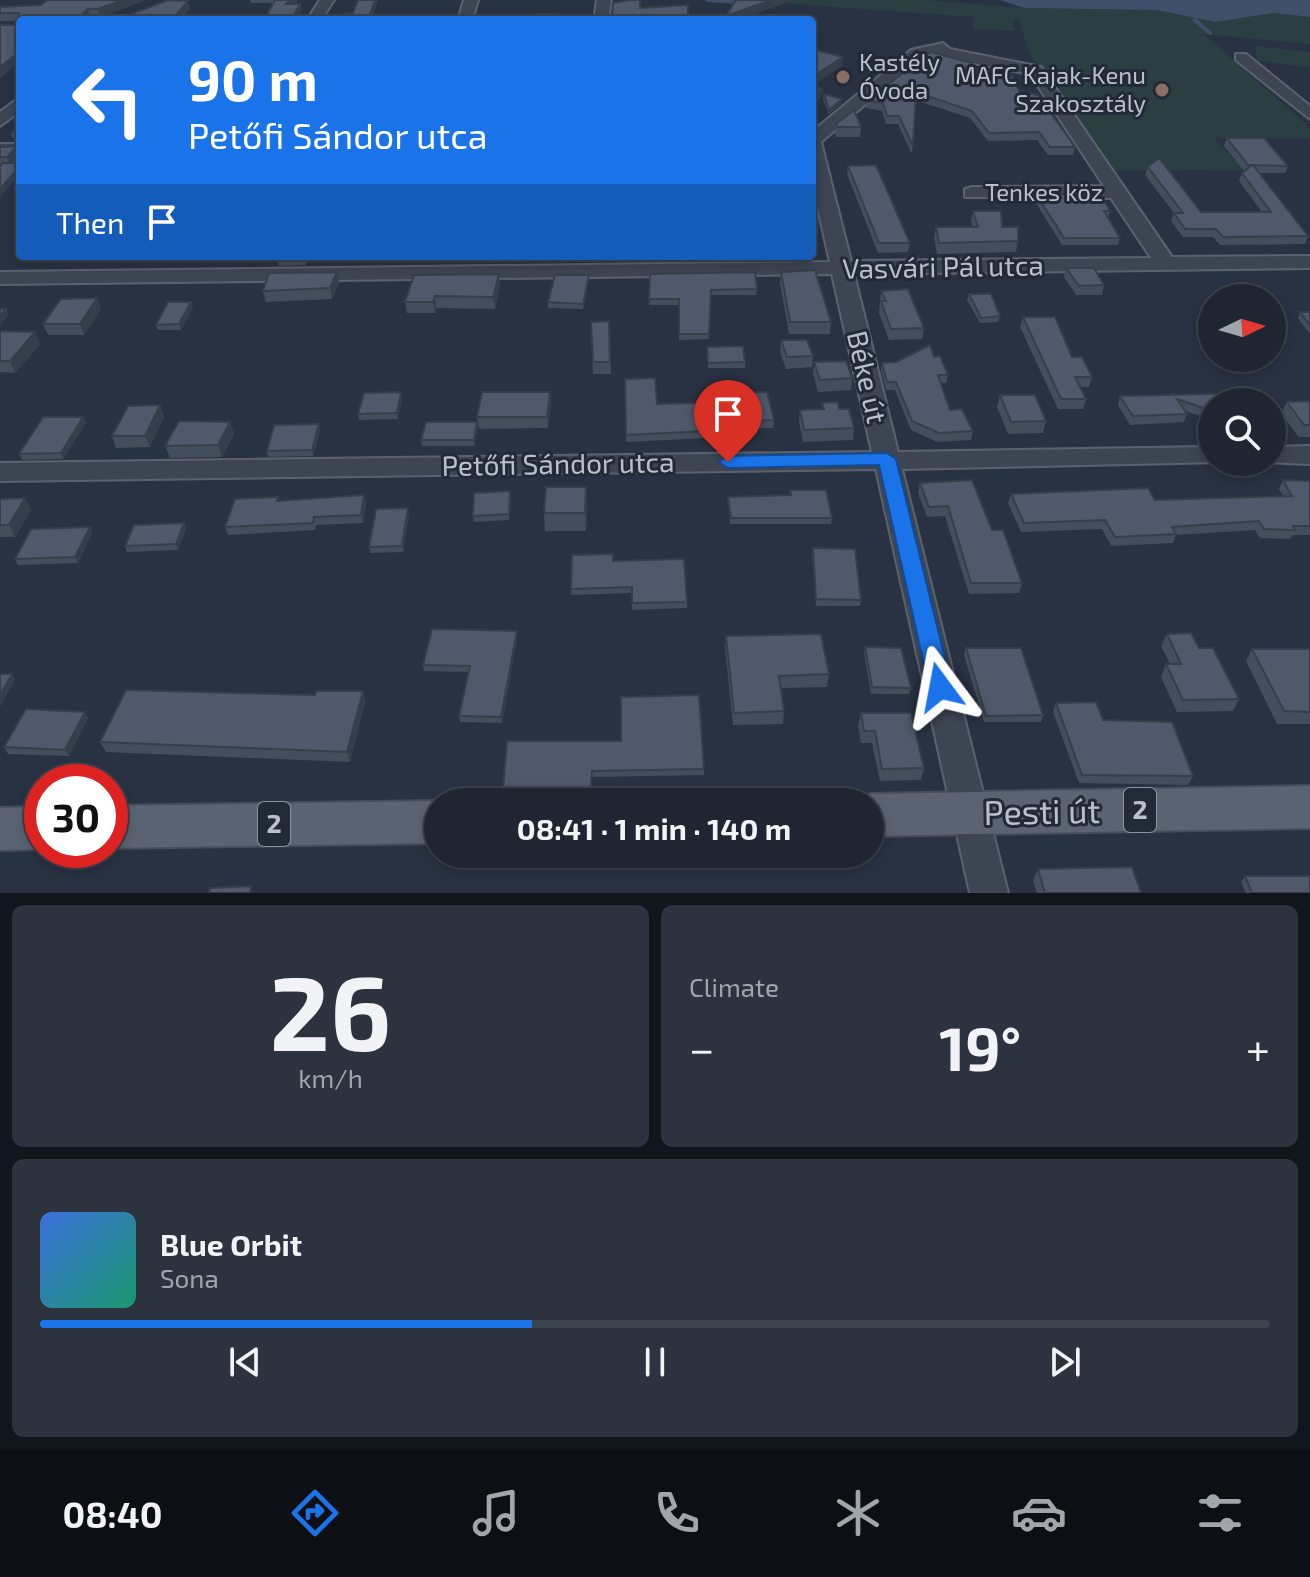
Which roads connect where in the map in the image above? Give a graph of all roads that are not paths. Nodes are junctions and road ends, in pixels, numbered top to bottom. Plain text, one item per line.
1 (926, 49) junction
2 (1016, 51) dead end
3 (1241, 57) dead end
4 (16, 104) edge
5 (1310, 114) edge
6 (0, 121) edge
7 (816, 139) edge
8 (816, 159) edge
9 (1115, 192) junction
10 (972, 193) dead end
11 (1310, 262) edge
12 (1165, 263) junction
13 (842, 269) junction
14 (0, 278) edge
15 (1310, 455) edge
16 (1198, 456) edge
17 (1286, 456) edge
18 (887, 459) junction
19 (0, 472) edge
20 (1310, 807) edge
21 (970, 813) junction
22 (884, 815) edge
23 (424, 822) edge
24 (128, 827) edge
25 (24, 828) edge
26 (0, 829) edge
27 (989, 893) edge

1 - 2 street
1 - 7 street, Béke út
1 - 9 street
3 - 5 street
4 - 6 street
8 - 13 street, Béke út
9 - 10 street, Tenkes köz
9 - 12 street
11 - 12 street, Vasvári Pál utca
12 - 13 street, Vasvári Pál utca
13 - 14 street, Vasvári Pál utca
13 - 18 street, Béke út
15 - 17 street
16 - 18 street, Petőfi Sándor utca
18 - 19 street, Petőfi Sándor utca
18 - 21 street, Béke út
20 - 21 main road, Pesti út / 2
21 - 22 main road, Pesti út / 2
21 - 27 street, Béke út
23 - 24 main road, 2
25 - 26 main road

